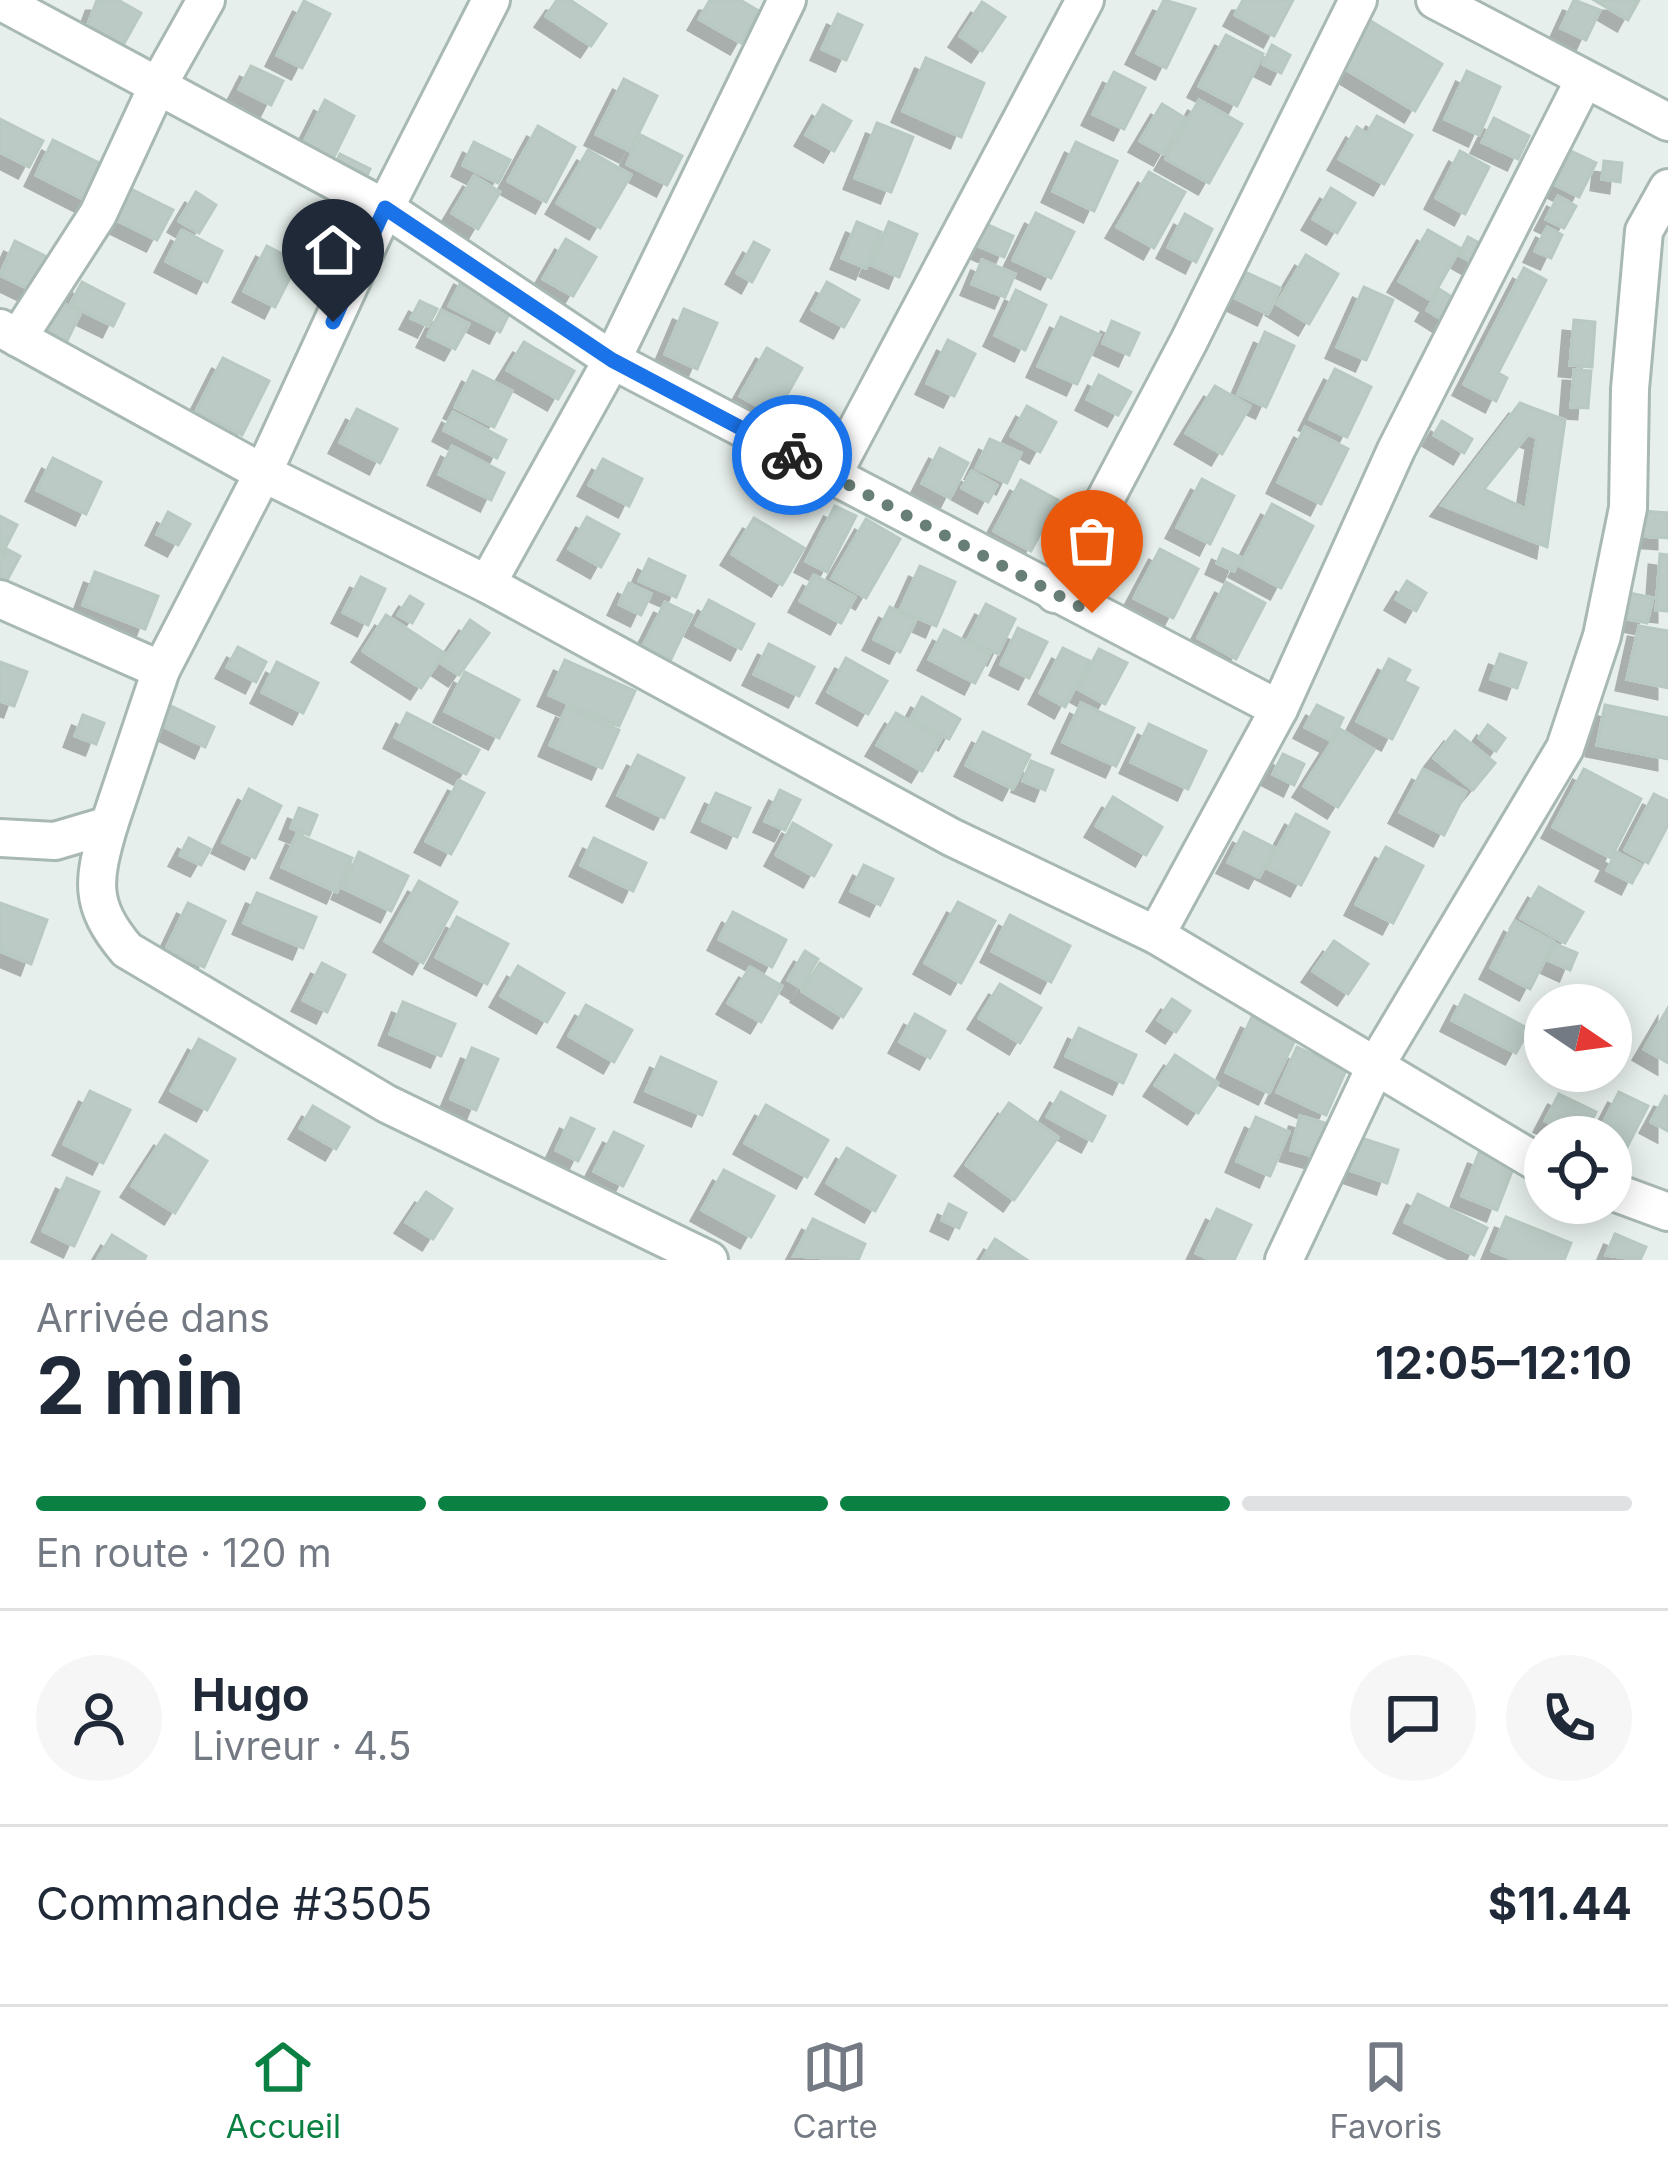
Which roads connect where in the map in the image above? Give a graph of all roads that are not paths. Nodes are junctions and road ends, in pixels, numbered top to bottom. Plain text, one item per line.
1 (206, 0) edge
2 (491, 0) edge
3 (787, 0) edge
4 (1085, 0) edge
5 (1358, 0) edge
6 (1436, 0) edge
7 (0, 1) edge
8 (1583, 82) junction
9 (157, 86) junction
10 (1668, 122) edge
11 (1668, 188) edge
12 (385, 208) junction
13 (9, 333) edge
14 (612, 360) junction
15 (263, 473) junction
16 (832, 476) junction
17 (487, 584) junction
18 (1055, 594) junction
19 (0, 599) edge
20 (160, 670) junction
21 (1279, 710) junction
22 (109, 825) junction
23 (0, 838) edge
24 (1156, 935) junction
25 (1377, 1063) junction
26 (1524, 1154) edge
27 (1632, 1199) edge
28 (1668, 1212) edge
29 (709, 1260) edge
30 (1284, 1260) edge

1 - 9 street
2 - 12 street
3 - 14 street
4 - 16 street
5 - 18 street
6 - 8 street
7 - 9 street
8 - 10 street
8 - 21 street
9 - 12 street
9 - 13 street
11 - 25 street
12 - 14 street
12 - 15 street
13 - 15 street
14 - 16 street
14 - 17 street
15 - 17 street
15 - 20 street
16 - 18 street
17 - 24 street
18 - 21 street
19 - 20 street
20 - 22 street
21 - 24 street
22 - 23 street
22 - 29 street
24 - 25 street
25 - 26 street
25 - 30 street
27 - 28 street

